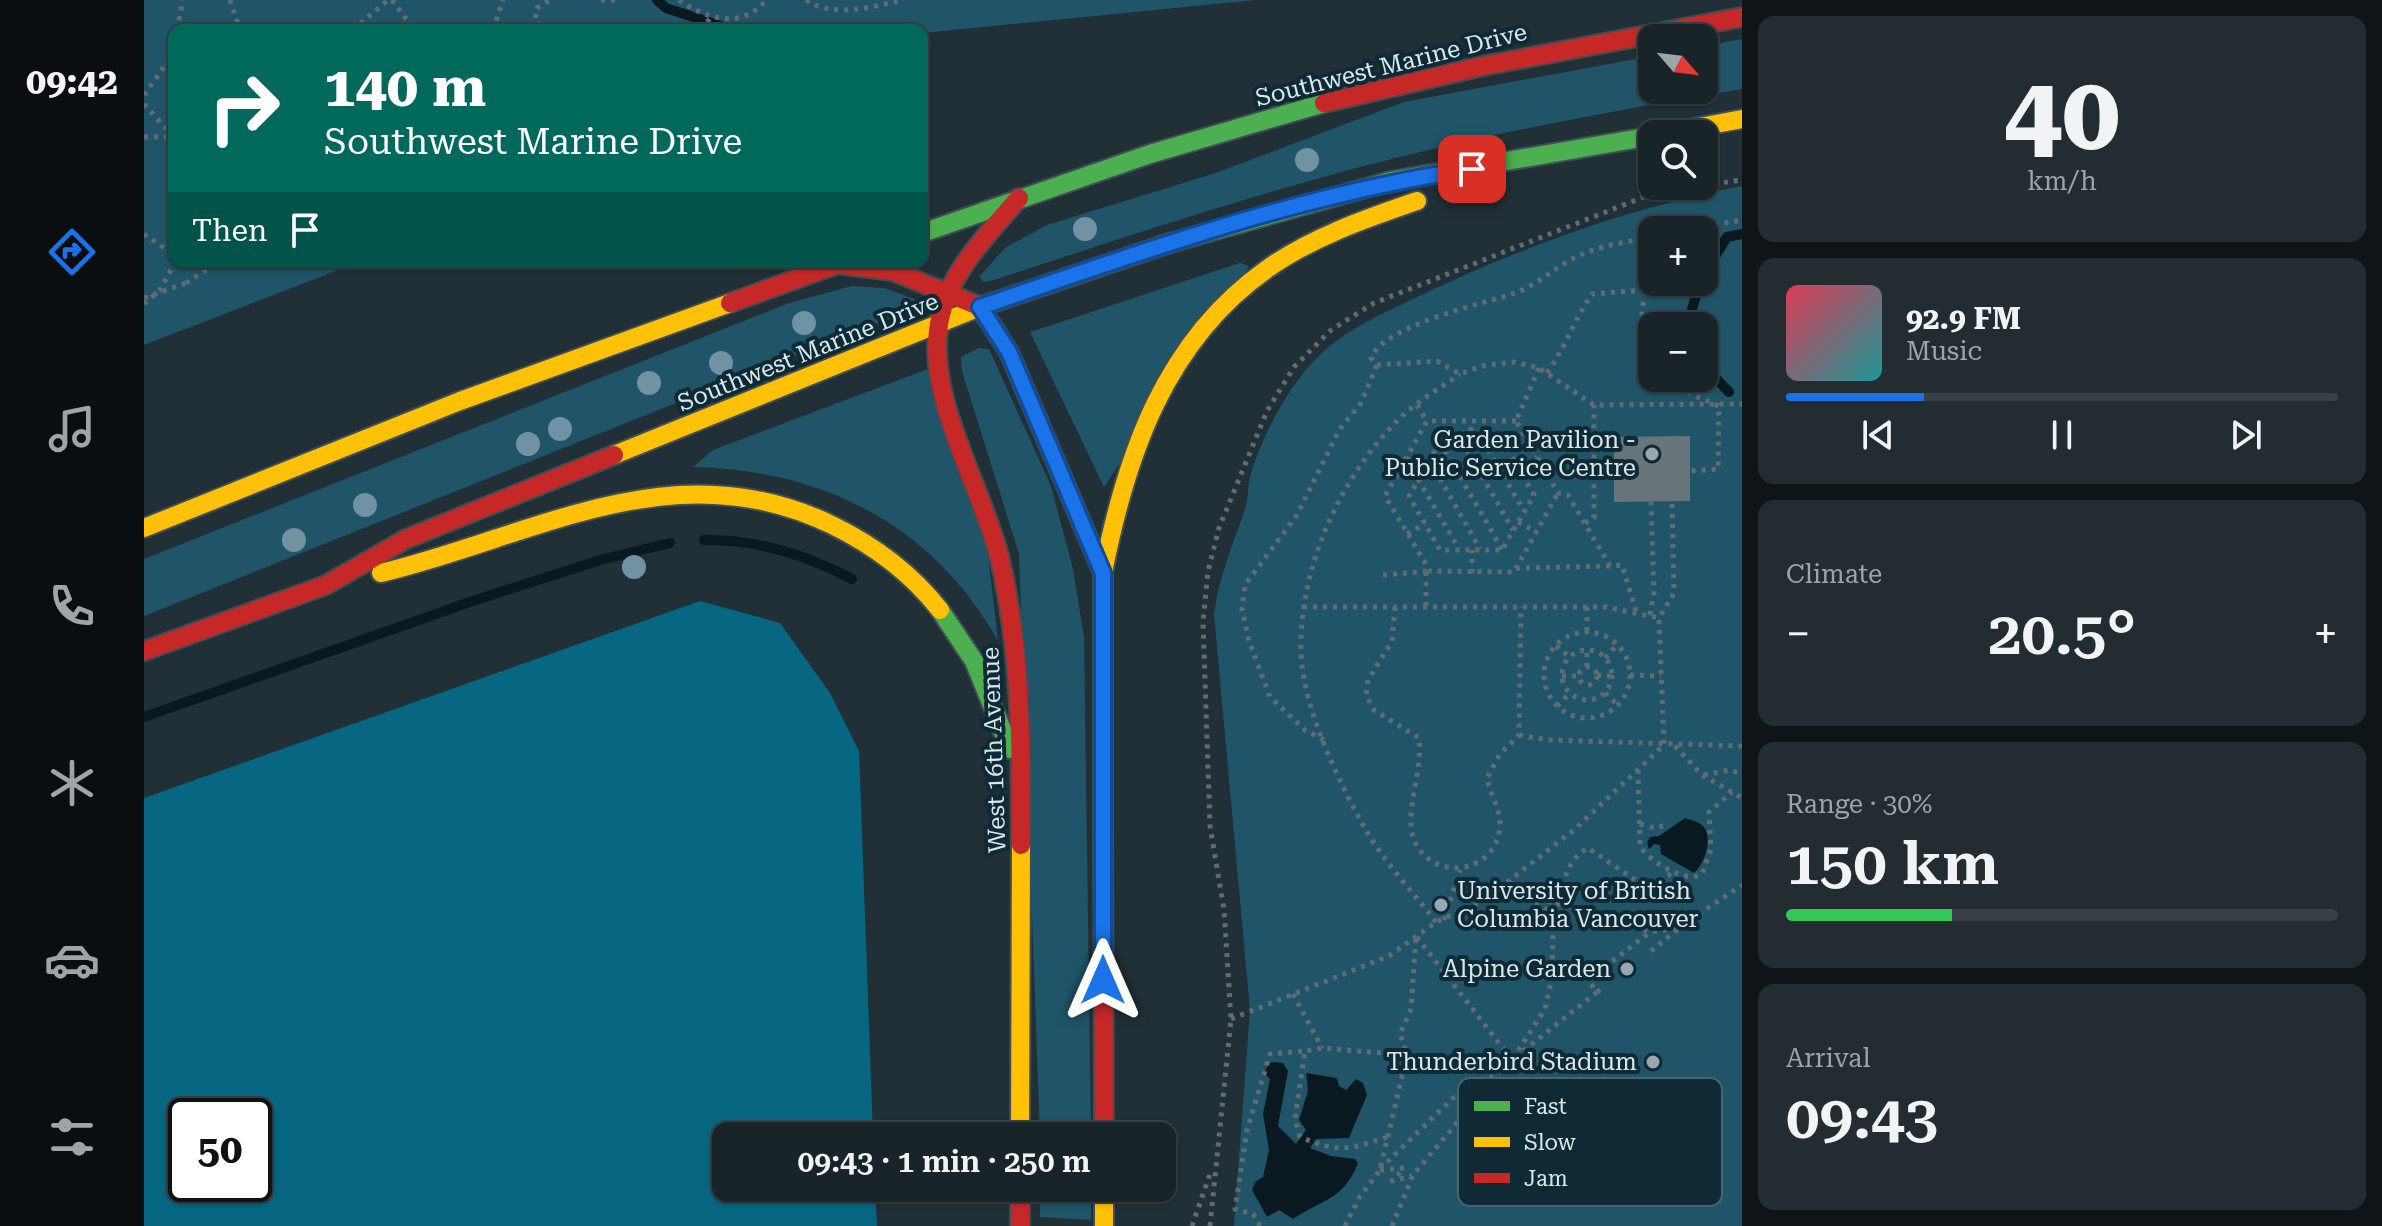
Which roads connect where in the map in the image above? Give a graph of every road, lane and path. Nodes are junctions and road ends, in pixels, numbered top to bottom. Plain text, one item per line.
1 (183, 0) edge
2 (230, 0) edge
3 (390, 0) edge
4 (503, 0) edge
5 (550, 0) edge
6 (601, 0) edge
7 (620, 0) edge
8 (679, 0) edge
9 (766, 0) edge
10 (806, 0) edge
11 (904, 0) edge
12 (1742, 17) edge
13 (710, 18) junction
14 (178, 24) edge
15 (238, 24) edge
16 (360, 24) edge
17 (412, 24) edge
18 (495, 24) edge
19 (538, 24) edge
20 (706, 24) edge
21 (168, 61) edge
22 (144, 95) edge
23 (144, 104) edge
24 (1742, 119) edge
25 (1718, 124) edge
26 (168, 130) edge
27 (168, 136) edge
28 (144, 137) edge
29 (1638, 139) edge
30 (1500, 165) junction
31 (1742, 180) edge
32 (1718, 184) edge
33 (1019, 198) junction
34 (1638, 199) edge
35 (1742, 220) edge
36 (1718, 225) edge
37 (928, 231) edge
38 (144, 234) edge
39 (1638, 240) edge
40 (168, 251) edge
41 (172, 268) edge
42 (209, 268) edge
43 (826, 268) edge
44 (873, 268) edge
45 (1638, 291) edge
46 (948, 292) junction
47 (144, 298) edge
48 (144, 304) edge
49 (980, 307) junction
50 (938, 327) junction
51 (1377, 365) junction
52 (1539, 368) junction
53 (1547, 373) junction
54 (1460, 374) junction
55 (1689, 392) edge
56 (1742, 404) edge
57 (1417, 405) junction
58 (1594, 405) junction
59 (1719, 406) junction
60 (1427, 421) junction
61 (1471, 421) junction
62 (1516, 421) junction
63 (1462, 441) junction
64 (1471, 441) junction
65 (1483, 441) junction
66 (1440, 442) junction
67 (1537, 457) junction
68 (1406, 458) junction
69 (1429, 460) junction
70 (1425, 468) junction
71 (1519, 469) junction
72 (1691, 471) dead end
73 (1594, 473) junction
74 (1613, 473) dead end
75 (1418, 479) junction
76 (1558, 493) junction
77 (1651, 501) dead end
78 (1672, 501) dead end
79 (1524, 512) junction
80 (1518, 522) junction
81 (1425, 524) junction
82 (1585, 524) junction
83 (144, 528) edge
84 (1513, 530) junction
85 (1536, 532) junction
86 (1407, 534) junction
87 (1460, 550) junction
88 (1472, 550) junction
89 (1481, 550) junction
90 (1502, 550) junction
91 (1610, 566) junction
92 (1516, 568) junction
93 (1428, 572) junction
94 (1103, 573) junction
95 (1472, 573) junction
96 (1383, 575) dead end
97 (326, 585) junction
98 (1426, 606) junction
99 (1303, 607) junction
100 (1395, 607) junction
101 (1521, 607) junction
102 (1587, 607) junction
103 (1636, 611) junction
104 (1650, 615) junction
105 (1659, 618) junction
106 (1587, 632) junction
107 (1617, 645) junction
108 (1556, 646) junction
109 (1587, 650) junction
110 (144, 651) edge
111 (1570, 657) junction
112 (1605, 658) junction
113 (1587, 667) junction
114 (1597, 675) junction
115 (1630, 675) junction
116 (1562, 676) junction
117 (1578, 676) junction
118 (1612, 676) junction
119 (1661, 676) junction
120 (1587, 685) junction
121 (1570, 693) junction
122 (1605, 693) junction
123 (1587, 700) junction
124 (1618, 705) junction
125 (1557, 706) junction
126 (1519, 735) junction
127 (1324, 740) junction
128 (1664, 745) junction
129 (1675, 745) junction
130 (1742, 746) edge
131 (1638, 769) junction
132 (1742, 774) edge
133 (1702, 775) junction
134 (1021, 782) junction
135 (1732, 792) junction
136 (1742, 798) edge
137 (1640, 824) junction
138 (1666, 825) dead end
139 (1460, 870) junction
140 (1674, 872) junction
141 (1509, 882) junction
142 (1742, 885) edge
143 (1528, 896) junction
144 (1557, 905) junction
145 (1444, 920) junction
146 (1436, 922) junction
147 (1678, 928) junction
148 (1650, 932) junction
149 (1416, 936) junction
150 (1651, 951) dead end
151 (1604, 987) dead end
152 (1597, 992) junction
153 (1293, 994) junction
154 (1231, 1019) junction
155 (1322, 1048) junction
156 (1305, 1051) junction
157 (1407, 1055) junction
158 (1512, 1060) junction
159 (1490, 1078) edge
160 (1458, 1096) edge
161 (1020, 1122) edge
162 (1104, 1122) edge
163 (1458, 1122) edge
164 (1388, 1137) junction
165 (1213, 1165) junction
166 (1380, 1170) junction
167 (1413, 1175) junction
168 (1020, 1202) edge
169 (1104, 1202) edge
170 (1020, 1226) edge
171 (1104, 1226) edge
172 (1192, 1226) edge
173 (1210, 1226) edge
174 (1260, 1226) edge
175 (1345, 1226) edge
176 (1392, 1226) edge

1 - 14 path
2 - 15 path
3 - 16 path
3 - 17 path
4 - 18 path
5 - 19 path
6 - 7 path
8 - 13 path
9 - 13 path
10 - 11 path
12 - 33 main road, Southwest Marine Drive
13 - 20 path
21 - 22 path
23 - 26 path
24 - 25 main road
27 - 28 path
29 - 30 main road, Southwest Marine Drive
30 - 49 main road, Southwest Marine Drive
30 - 94 main road
31 - 32 path
33 - 37 main road, Southwest Marine Drive
33 - 46 main road, West 16th Avenue
34 - 154 path
35 - 36 path
38 - 40 path
39 - 51 path
41 - 48 path
42 - 47 path, bridge
43 - 83 main road
44 - 46 main road
45 - 53 path
46 - 49 main road
46 - 50 main road, West 16th Avenue
49 - 50 main road, Southwest Marine Drive
49 - 94 main road
50 - 97 main road, Southwest Marine Drive
50 - 134 main road, West 16th Avenue
51 - 54 path
51 - 127 path
52 - 53 path
52 - 54 path
52 - 62 path
53 - 58 path
54 - 57 path
55 - 59 path
56 - 59 path
57 - 60 path
57 - 99 path
58 - 59 path
58 - 73 path
59 - 72 path
60 - 61 path
60 - 68 path
61 - 62 path
61 - 64 path
62 - 67 path
63 - 64 path
63 - 66 path
63 - 84 path
64 - 65 path
65 - 71 path
65 - 79 path
66 - 69 path
66 - 90 path
67 - 71 path
67 - 76 path
68 - 70 path
68 - 86 path
69 - 70 path
69 - 89 path
70 - 75 path
71 - 79 path
73 - 74 path
73 - 82 path
75 - 81 path
75 - 87 path
76 - 82 path
76 - 85 path
77 - 104 path
78 - 105 path
79 - 80 path
80 - 84 path
80 - 85 path
81 - 86 path
81 - 87 path
82 - 91 path
84 - 90 path
85 - 92 path
86 - 93 path
87 - 88 path
88 - 89 path
88 - 95 path
89 - 90 path
91 - 92 path
91 - 103 path
92 - 95 path
93 - 95 path
93 - 96 path
93 - 98 path
94 - 162 main road
97 - 110 main road, Southwest Marine Drive
97 - 134 main road
98 - 100 path
98 - 101 path
99 - 100 path
99 - 127 path
100 - 139 path
101 - 102 path
101 - 126 path
102 - 103 path
102 - 106 path
103 - 104 path
104 - 105 path
105 - 119 path
106 - 107 path
106 - 108 path
107 - 112 path
107 - 115 path
108 - 111 path
108 - 125 path
109 - 111 path
109 - 112 path
109 - 113 path
111 - 116 path
112 - 118 path
113 - 114 path
113 - 117 path
114 - 118 path
114 - 120 path
115 - 119 path
115 - 124 path
116 - 117 path
116 - 121 path
117 - 120 path
118 - 122 path
119 - 128 path
120 - 123 path
121 - 123 path
121 - 125 path
122 - 123 path
122 - 124 path
124 - 125 path
126 - 128 path
126 - 139 path
127 - 146 path
128 - 129 path
128 - 131 path
129 - 130 path
129 - 133 path
131 - 137 path
131 - 141 path
132 - 133 path
133 - 135 path
134 - 161 main road, West 16th Avenue
135 - 136 path
135 - 140 path
137 - 138 path
137 - 140 path
139 - 145 path
140 - 144 path
141 - 143 path
141 - 145 path
142 - 147 path
143 - 144 path
143 - 158 path
144 - 148 path
145 - 146 path
146 - 149 path
147 - 148 path
147 - 150 path
148 - 152 path
149 - 153 path
149 - 157 path
149 - 158 path
151 - 152 path
152 - 158 path
153 - 154 path
153 - 155 path
154 - 165 path
155 - 156 path
155 - 157 path
156 - 164 path
156 - 174 path
157 - 164 path
158 - 159 path
160 - 166 path
163 - 167 path
164 - 166 path
165 - 172 path
165 - 173 path
166 - 167 path
166 - 175 path
167 - 176 path
168 - 170 main road
169 - 171 main road

